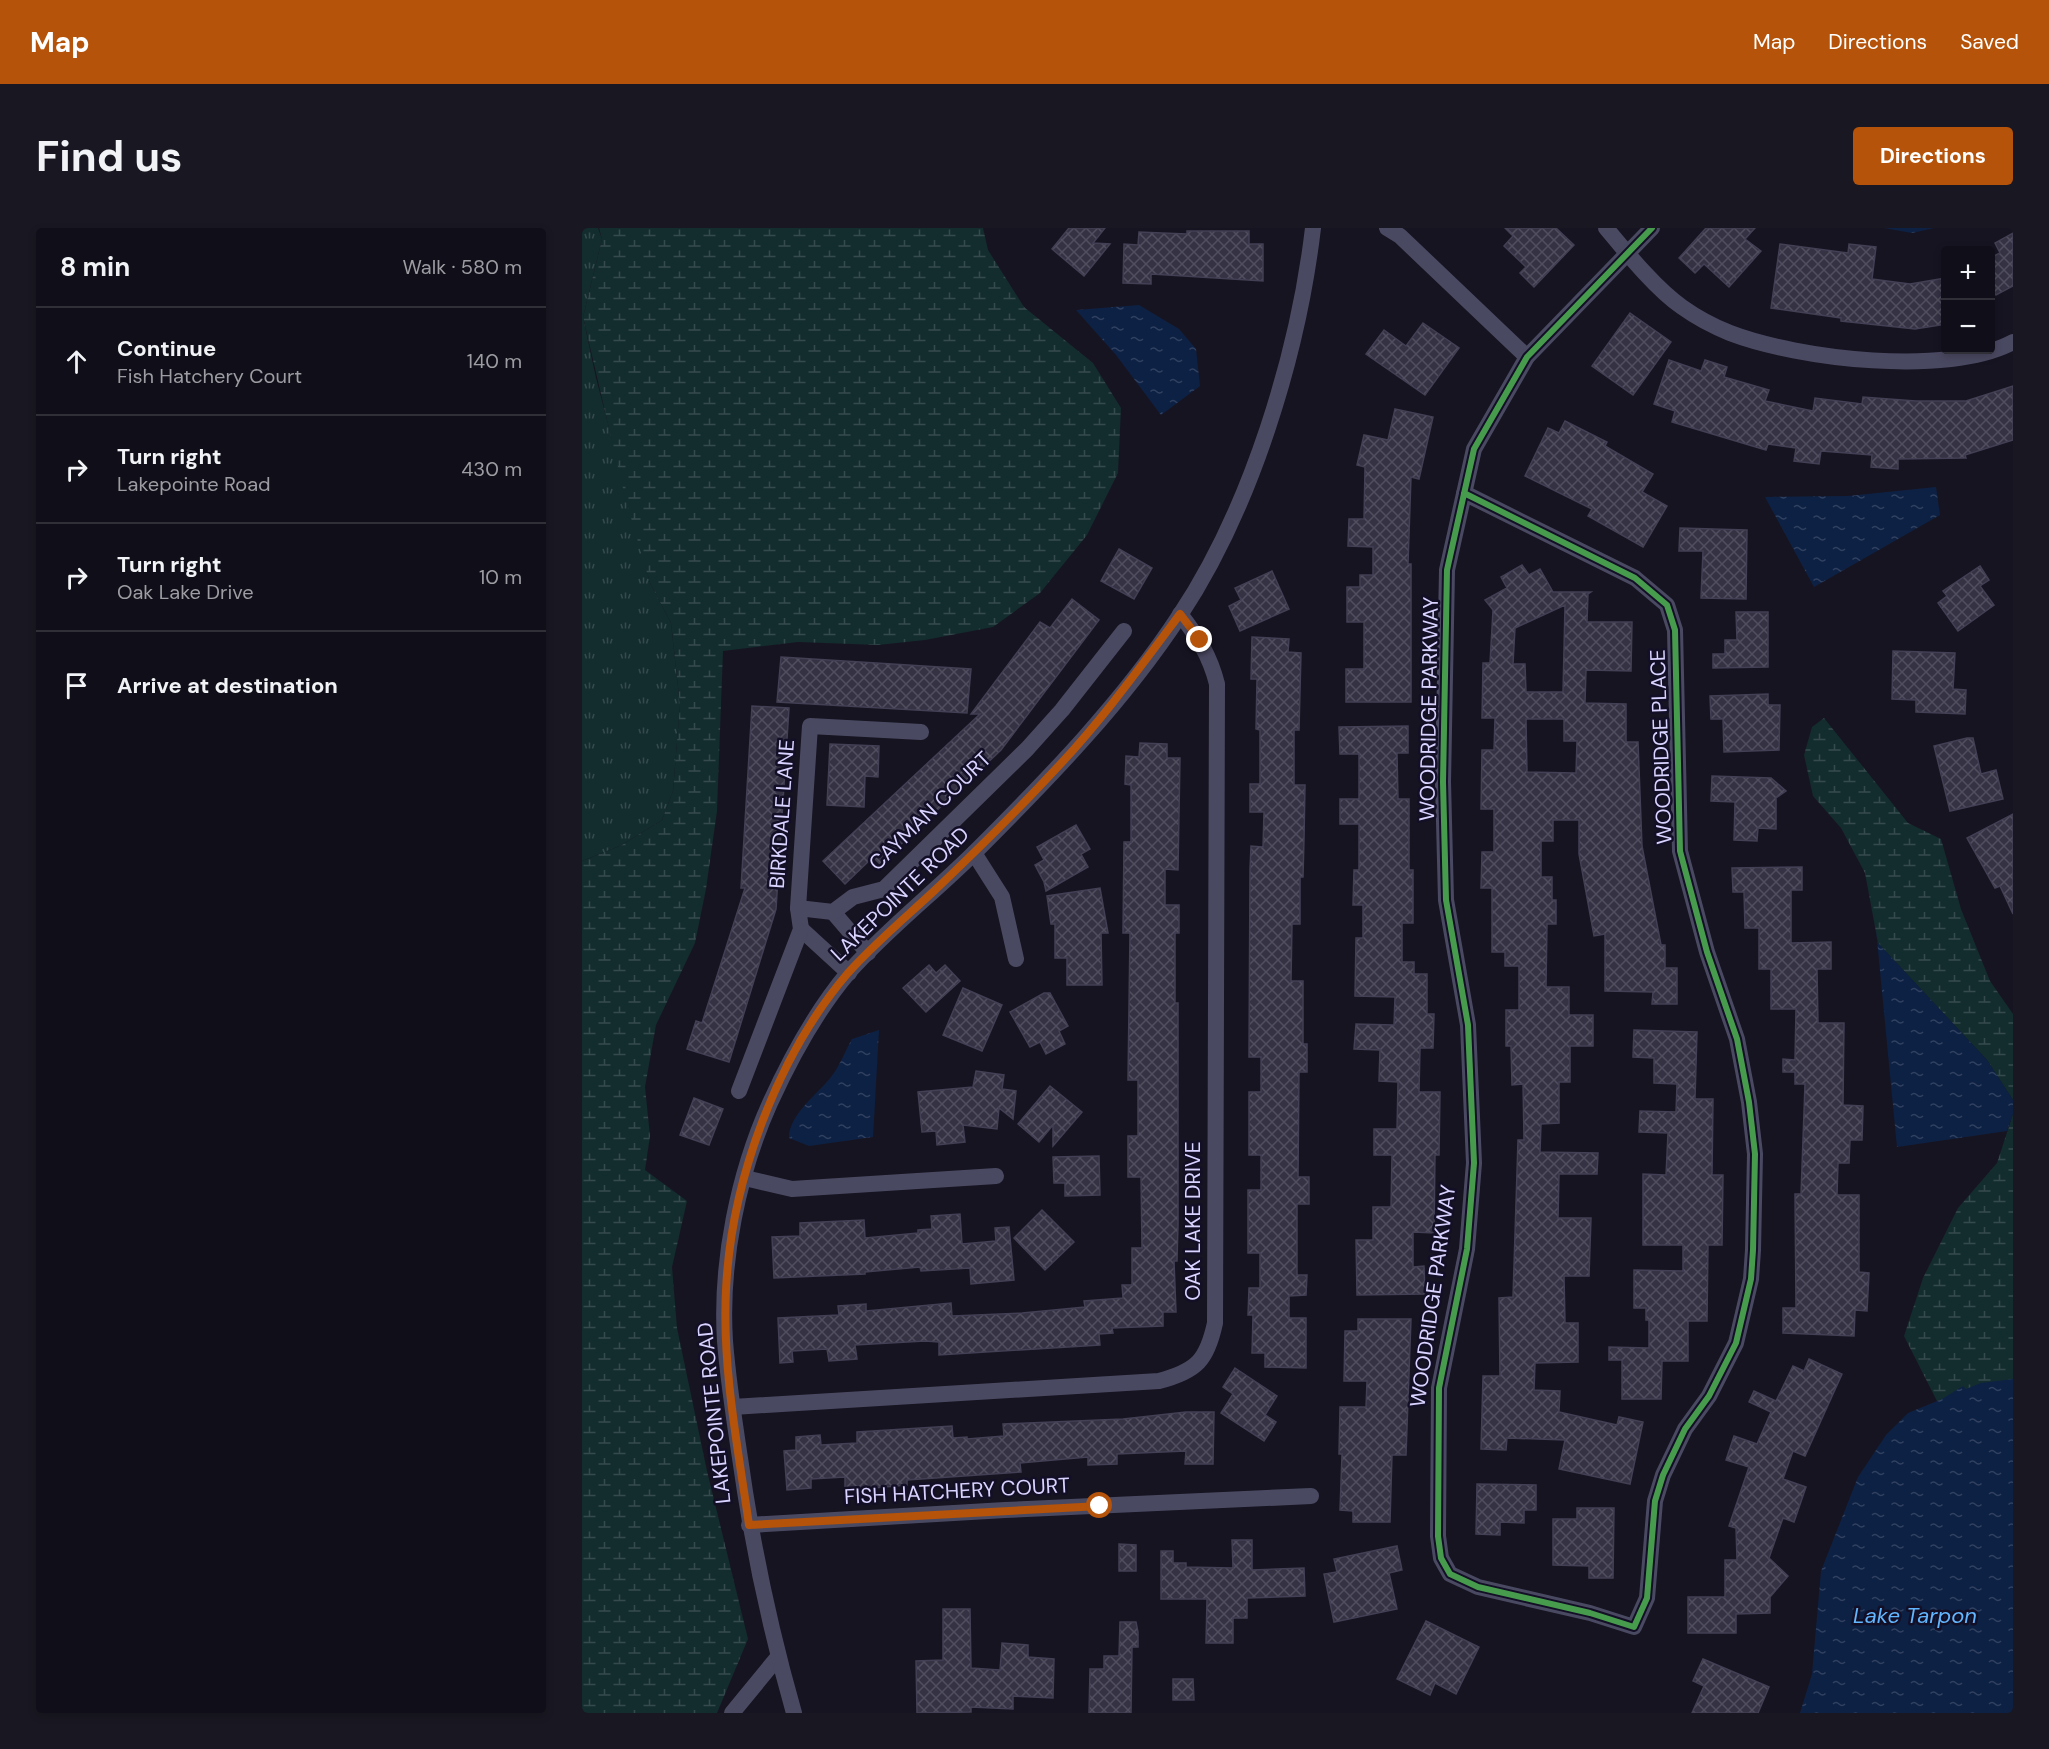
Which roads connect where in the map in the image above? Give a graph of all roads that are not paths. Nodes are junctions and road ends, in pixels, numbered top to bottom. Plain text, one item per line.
1 (1313, 228) edge
2 (1387, 228) edge
3 (1606, 228) edge
4 (1652, 228) edge
5 (1627, 254) junction
6 (2013, 342) edge
7 (1527, 357) junction
8 (1464, 493) junction
9 (1180, 614) junction
10 (1124, 631) dead end
11 (921, 732) dead end
12 (974, 853) junction
13 (798, 908) junction
14 (833, 912) junction
15 (801, 929) junction
16 (868, 953) junction
17 (1016, 959) dead end
18 (849, 973) junction
19 (740, 1091) dead end
20 (996, 1176) dead end
21 (745, 1178) junction
22 (733, 1407) junction
23 (1311, 1496) dead end
24 (749, 1525) junction
25 (1634, 1627) joint
26 (778, 1657) junction
27 (732, 1713) edge
28 (794, 1713) edge

1 - 9 street, LAKEPOINTE ROAD
2 - 7 street
3 - 5 street
4 - 5 street, WOODRIDGE PARKWAY
5 - 6 street
5 - 7 street, WOODRIDGE PARKWAY
7 - 8 street, WOODRIDGE PARKWAY
8 - 25 street, WOODRIDGE PARKWAY
8 - 25 street, WOODRIDGE PLACE
9 - 12 street, LAKEPOINTE ROAD
9 - 22 street, OAK LAKE DRIVE
10 - 14 street, CAYMAN COURT
11 - 13 street, BIRKDALE LANE
12 - 16 street, LAKEPOINTE ROAD
12 - 17 street
13 - 14 street
13 - 15 street
14 - 16 street
15 - 18 street
15 - 19 street
16 - 18 street, LAKEPOINTE ROAD
18 - 21 street, LAKEPOINTE ROAD
20 - 21 street
21 - 22 street, LAKEPOINTE ROAD
22 - 24 street, LAKEPOINTE ROAD
23 - 24 street, FISH HATCHERY COURT
24 - 26 street, LAKEPOINTE ROAD
26 - 27 street
26 - 28 street

